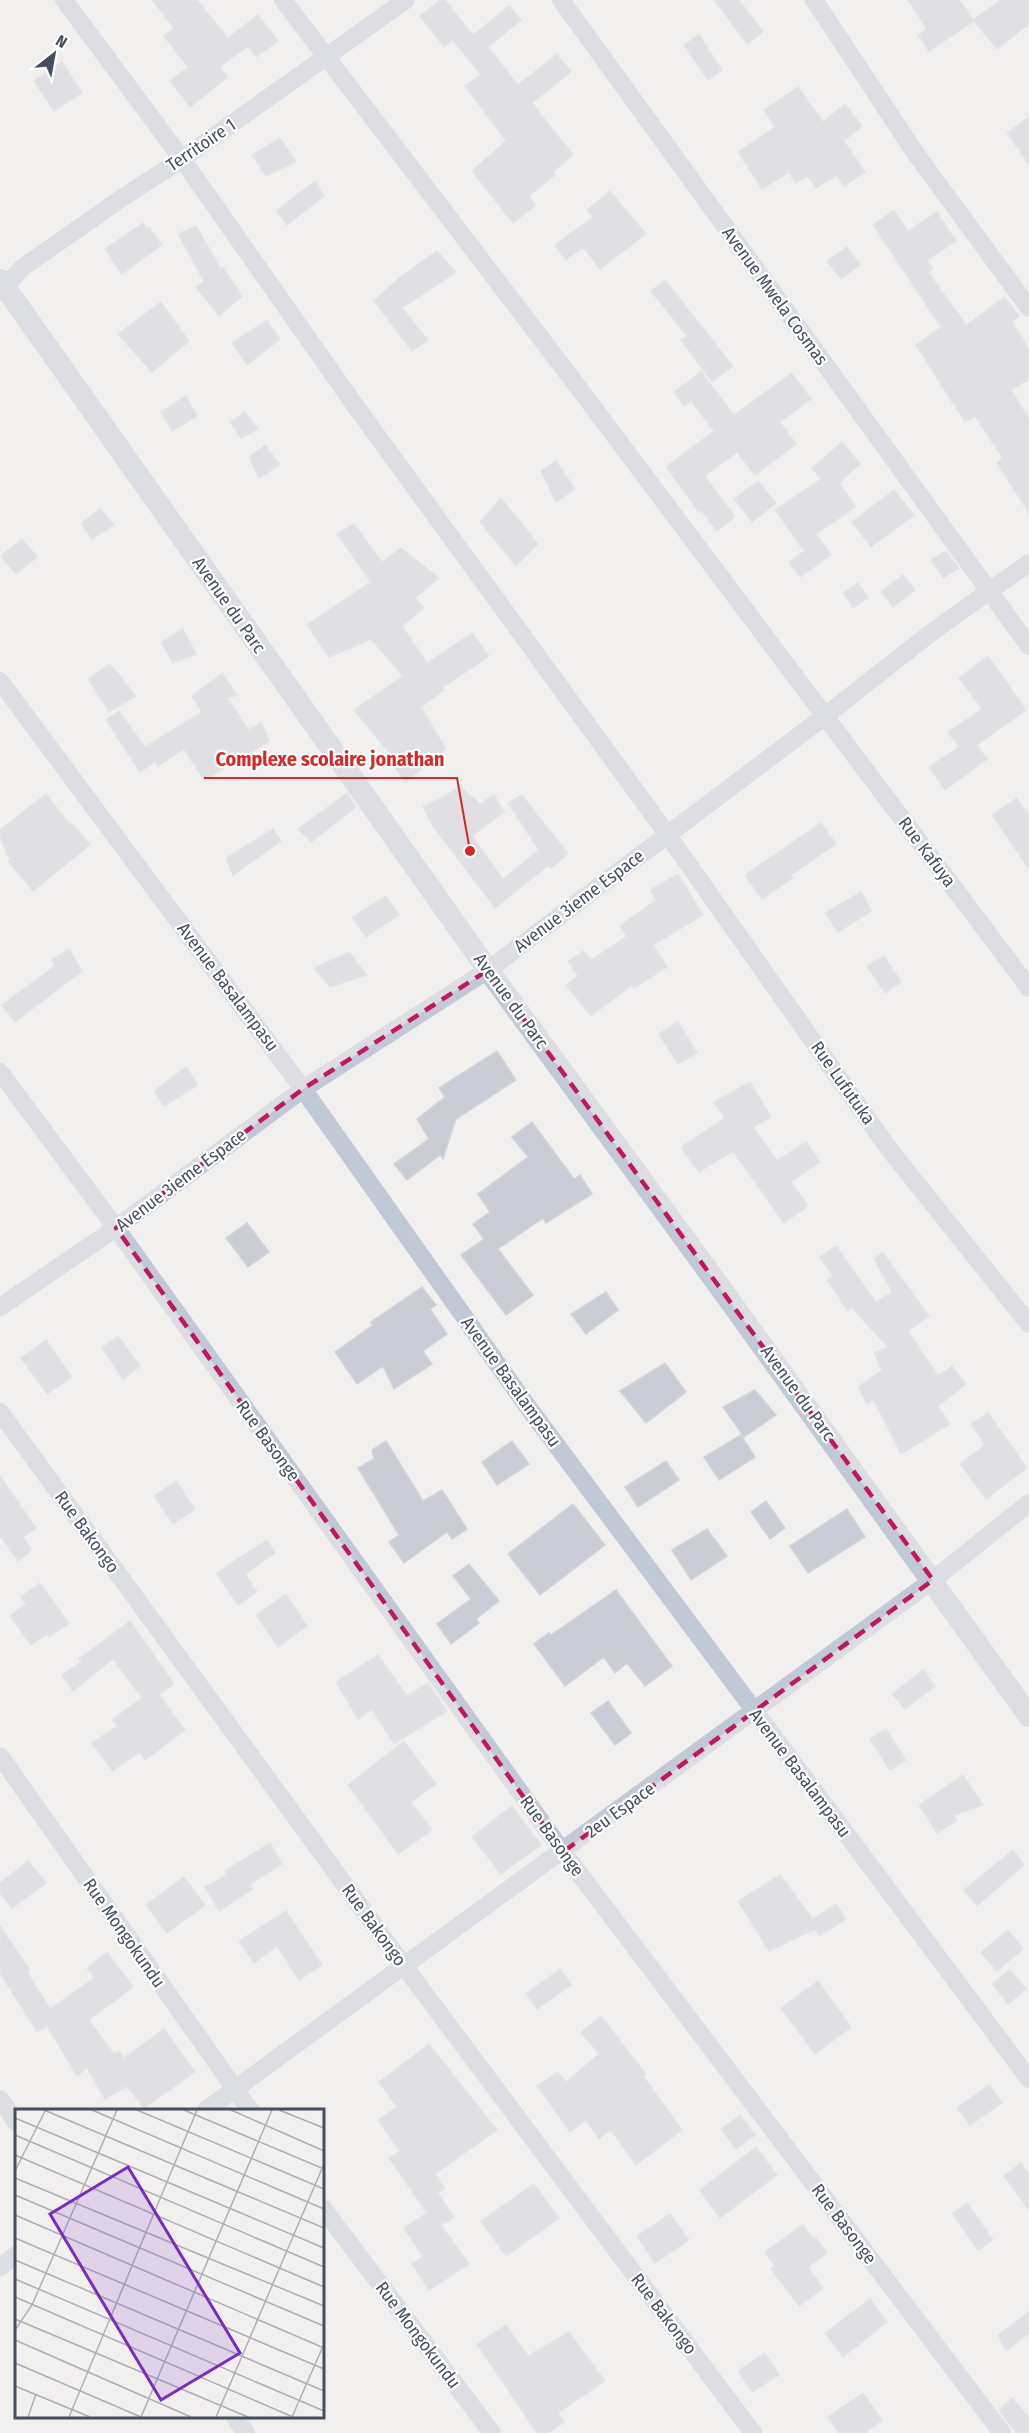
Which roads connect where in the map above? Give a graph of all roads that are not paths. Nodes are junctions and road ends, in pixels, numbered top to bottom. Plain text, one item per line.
1 (64, 0) edge
2 (283, 0) edge
3 (406, 0) edge
4 (561, 0) edge
5 (814, 0) edge
6 (327, 58) junction
7 (183, 159) junction
8 (2, 287) edge
9 (1029, 308) edge
10 (1029, 563) edge
11 (989, 593) junction
12 (1029, 646) edge
13 (0, 681) edge
14 (825, 716) junction
15 (667, 834) junction
16 (488, 970) junction
17 (1029, 988) edge
18 (0, 1072) edge
19 (303, 1089) junction
20 (116, 1228) junction
21 (0, 1307) edge
22 (1029, 1324) edge
23 (0, 1412) edge
24 (1029, 1503) edge
25 (933, 1580) junction
26 (753, 1712) junction
27 (1029, 1716) edge
28 (0, 1756) edge
29 (563, 1852) junction
30 (404, 1966) junction
31 (1029, 2079) edge
32 (233, 2089) junction
33 (0, 2099) edge
34 (207, 2109) edge
35 (249, 2109) edge
36 (15, 2121) edge
37 (324, 2211) edge
38 (15, 2256) edge
39 (0, 2267) edge
40 (235, 2418) edge
41 (246, 2433) edge
42 (492, 2433) edge
43 (753, 2433) edge
44 (1002, 2433) edge

1 - 7 street, Rue Lufutuka
2 - 6 street, Rue Kafuya
3 - 6 street, Territoire 1
4 - 11 street, Avenue Mwela Cosmas
5 - 9 street
6 - 7 street, Territoire 1
6 - 14 street, Rue Kafuya
7 - 8 street, Territoire 1
7 - 15 street, Rue Lufutuka
8 - 16 street, Avenue du Parc
10 - 11 street, Avenue 3ieme Espace
11 - 12 street, Avenue Mwela Cosmas
11 - 14 street, Avenue 3ieme Espace
13 - 19 street, Avenue Basalampasu
14 - 15 street, Avenue 3ieme Espace
14 - 17 street, Rue Kafuya
15 - 16 street, Avenue 3ieme Espace
15 - 22 street, Rue Lufutuka
16 - 19 street, Avenue 3ieme Espace
16 - 25 street, Avenue du Parc
18 - 20 street, Rue Basonge
19 - 20 street, Avenue 3ieme Espace
19 - 26 street, Avenue Basalampasu
20 - 21 street, Avenue 3ieme Espace
20 - 29 street, Rue Basonge
23 - 30 street, Rue Bakongo
24 - 25 street, 2eu Espace
25 - 26 street, 2eu Espace
25 - 27 street, Avenue du Parc
26 - 29 street, 2eu Espace
26 - 31 street, Avenue Basalampasu
28 - 32 street, Rue Mongokundu
29 - 30 street, 2eu Espace
29 - 44 street, Rue Basonge
30 - 32 street, 2eu Espace
30 - 43 street, Rue Bakongo
32 - 34 street, 2eu Espace
32 - 35 street, Rue Mongokundu
33 - 36 street
37 - 42 street, Rue Mongokundu
38 - 39 street
40 - 41 street

